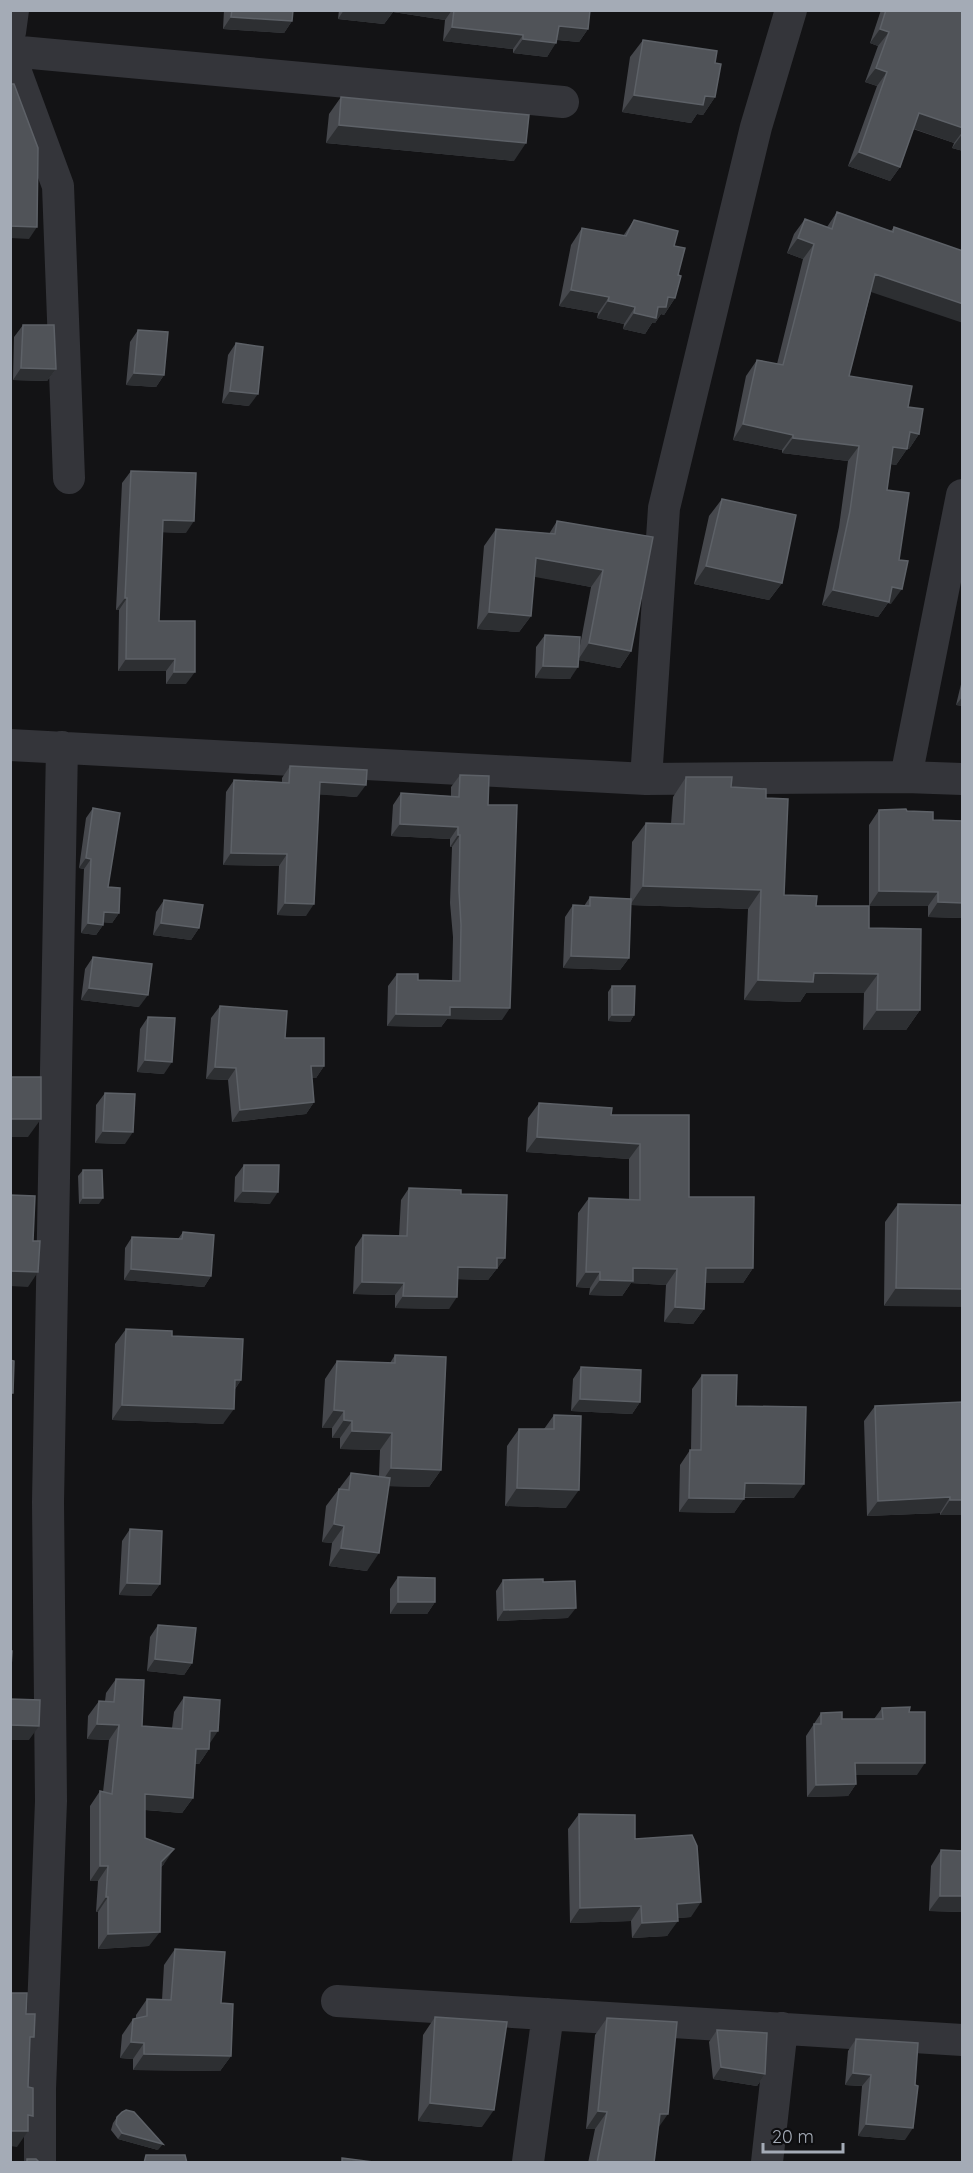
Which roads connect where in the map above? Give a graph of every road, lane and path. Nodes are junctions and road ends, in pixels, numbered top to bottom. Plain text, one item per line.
1 (13, 10) edge
2 (791, 10) edge
3 (10, 32) edge
4 (10, 51) edge
5 (10, 56) edge
6 (563, 102) dead end
7 (69, 478) dead end
8 (963, 495) edge
9 (10, 745) edge
10 (62, 747) junction
11 (906, 777) junction
12 (646, 779) junction
13 (963, 779) edge
14 (337, 2001) dead end
15 (548, 2014) junction
16 (782, 2028) junction
17 (963, 2040) edge
18 (40, 2163) edge
19 (528, 2163) edge
20 (767, 2163) edge

1 - 3 street
2 - 12 street
4 - 6 street
5 - 7 street
8 - 11 street
9 - 10 street
10 - 12 street
10 - 18 street
11 - 12 street
11 - 13 street
14 - 15 street
15 - 16 street
15 - 19 street
16 - 17 street
16 - 20 street

